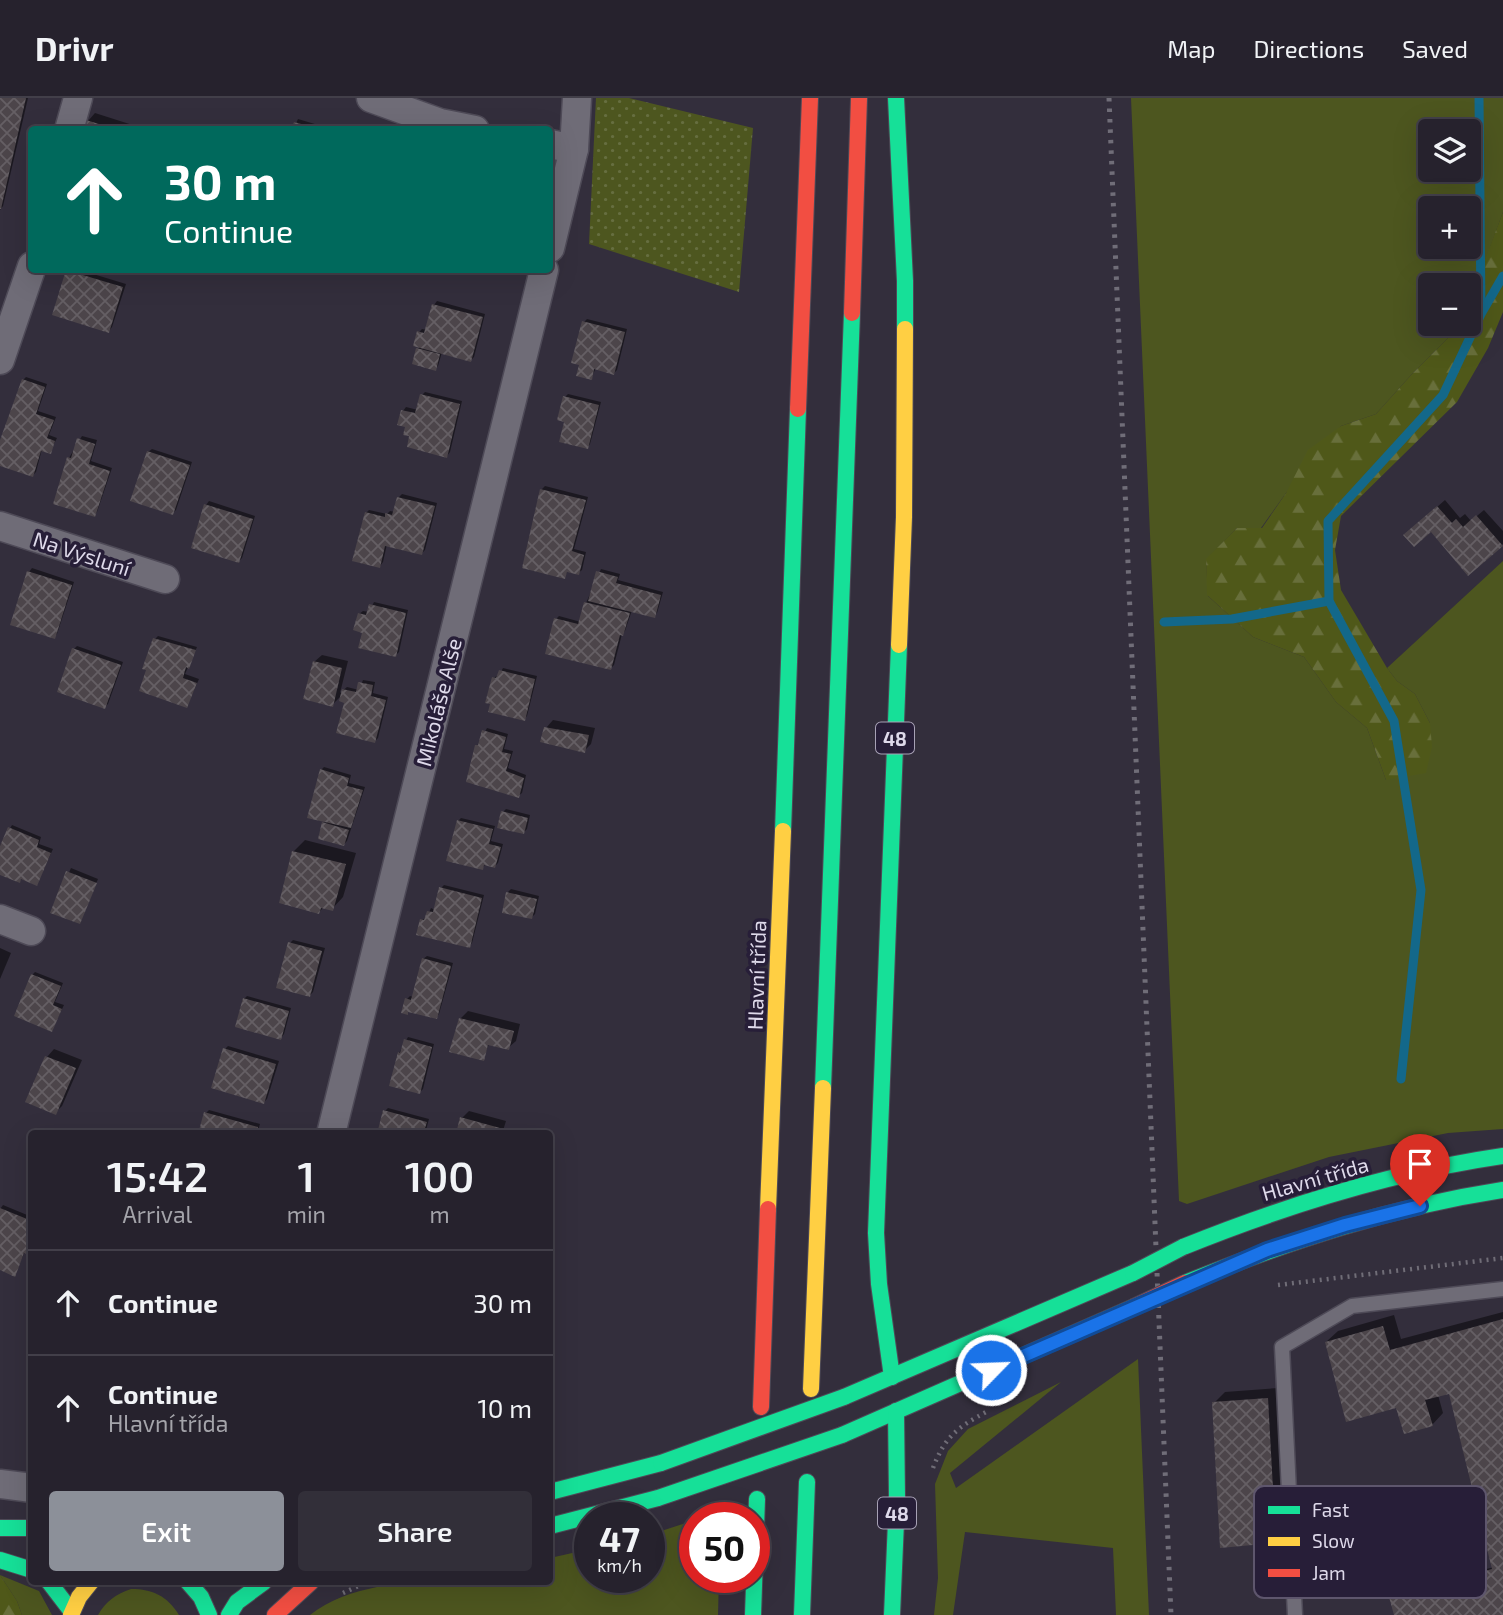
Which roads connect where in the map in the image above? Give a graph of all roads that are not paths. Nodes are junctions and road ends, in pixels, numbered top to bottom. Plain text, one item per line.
1 (78, 98) edge
2 (371, 98) edge
3 (577, 98) edge
4 (810, 98) edge
5 (859, 98) edge
6 (896, 98) edge
7 (70, 126) edge
8 (455, 126) edge
9 (562, 146) edge
10 (553, 222) edge
11 (30, 273) edge
12 (543, 273) edge
13 (0, 360) edge
14 (0, 526) edge
15 (165, 579) dead end
16 (0, 919) edge
17 (31, 931) dead end
18 (332, 1130) edge
19 (1503, 1156) edge
20 (1503, 1190) edge
21 (1503, 1289) edge
22 (811, 1389) dead end
23 (894, 1394) junction
24 (761, 1407) dead end
25 (807, 1482) dead end
26 (0, 1485) edge
27 (1289, 1486) edge
28 (28, 1488) edge
29 (553, 1491) edge
30 (757, 1499) dead end
31 (553, 1525) edge
32 (0, 1528) edge
33 (28, 1528) edge
34 (0, 1536) edge
35 (28, 1541) edge
36 (0, 1560) edge
37 (28, 1569) edge
38 (52, 1585) edge
39 (89, 1585) edge
40 (191, 1585) edge
41 (260, 1585) edge
42 (308, 1585) edge
43 (71, 1613) edge
44 (209, 1615) edge
45 (229, 1615) edge
46 (275, 1615) edge
47 (753, 1615) edge
48 (802, 1615) edge
49 (892, 1615) edge

1 - 7 street
2 - 8 street
3 - 9 street
4 - 24 main road, Hlavní třída
5 - 22 main road
6 - 23 main road, 48
9 - 10 street
11 - 13 street
12 - 18 street, Mikoláše Alše
14 - 15 street, Na Výsluní
16 - 17 street
19 - 23 main road, Hlavní třída, bridge
20 - 23 main road, bridge
21 - 27 lane
23 - 29 main road, bridge
23 - 31 main road, bridge
23 - 49 main road, 48
25 - 48 main road
26 - 28 street
30 - 47 main road
32 - 33 main road
34 - 35 main road
36 - 37 main road
38 - 43 main road
39 - 43 main road
40 - 44 main road
41 - 45 main road
42 - 46 main road

